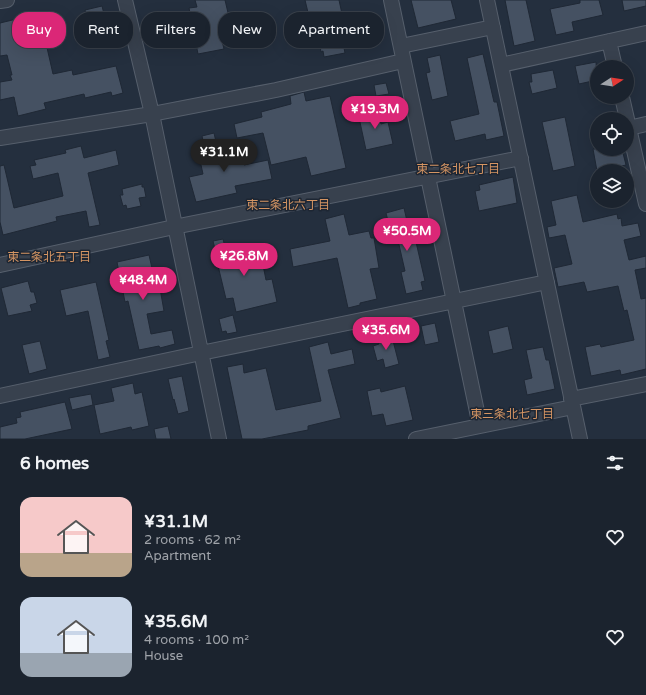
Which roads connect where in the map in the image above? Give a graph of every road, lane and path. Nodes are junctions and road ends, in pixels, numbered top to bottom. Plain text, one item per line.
1 (6, 0) edge
2 (125, 0) edge
3 (391, 0) edge
4 (487, 0) edge
5 (0, 1) edge
6 (493, 27) junction
7 (646, 33) edge
8 (609, 41) junction
9 (401, 46) junction
10 (613, 60) edge
11 (404, 62) junction
12 (501, 65) junction
13 (152, 114) junction
14 (634, 123) edge
15 (646, 124) edge
16 (0, 138) edge
17 (634, 149) edge
18 (520, 158) junction
19 (428, 176) junction
20 (646, 204) edge
21 (174, 227) junction
22 (0, 265) edge
23 (547, 282) junction
24 (454, 300) junction
25 (201, 353) junction
26 (646, 384) edge
27 (0, 396) edge
28 (572, 403) junction
29 (480, 426) junction
30 (219, 439) edge
31 (416, 439) edge
32 (580, 439) edge

1 - 5 street
2 - 13 street
3 - 9 street
4 - 6 street
6 - 9 street
6 - 12 street
7 - 8 street
8 - 10 street
8 - 12 street
9 - 11 street
11 - 13 street
11 - 19 street
12 - 18 street
13 - 16 street
13 - 21 street
14 - 15 street
17 - 20 street
18 - 19 street
18 - 23 street
19 - 21 street
19 - 24 street
21 - 22 street
21 - 25 street
23 - 24 street
23 - 28 street
24 - 25 street
24 - 29 street
25 - 27 street
25 - 30 street
26 - 28 street
28 - 29 street
28 - 32 street
29 - 31 street

